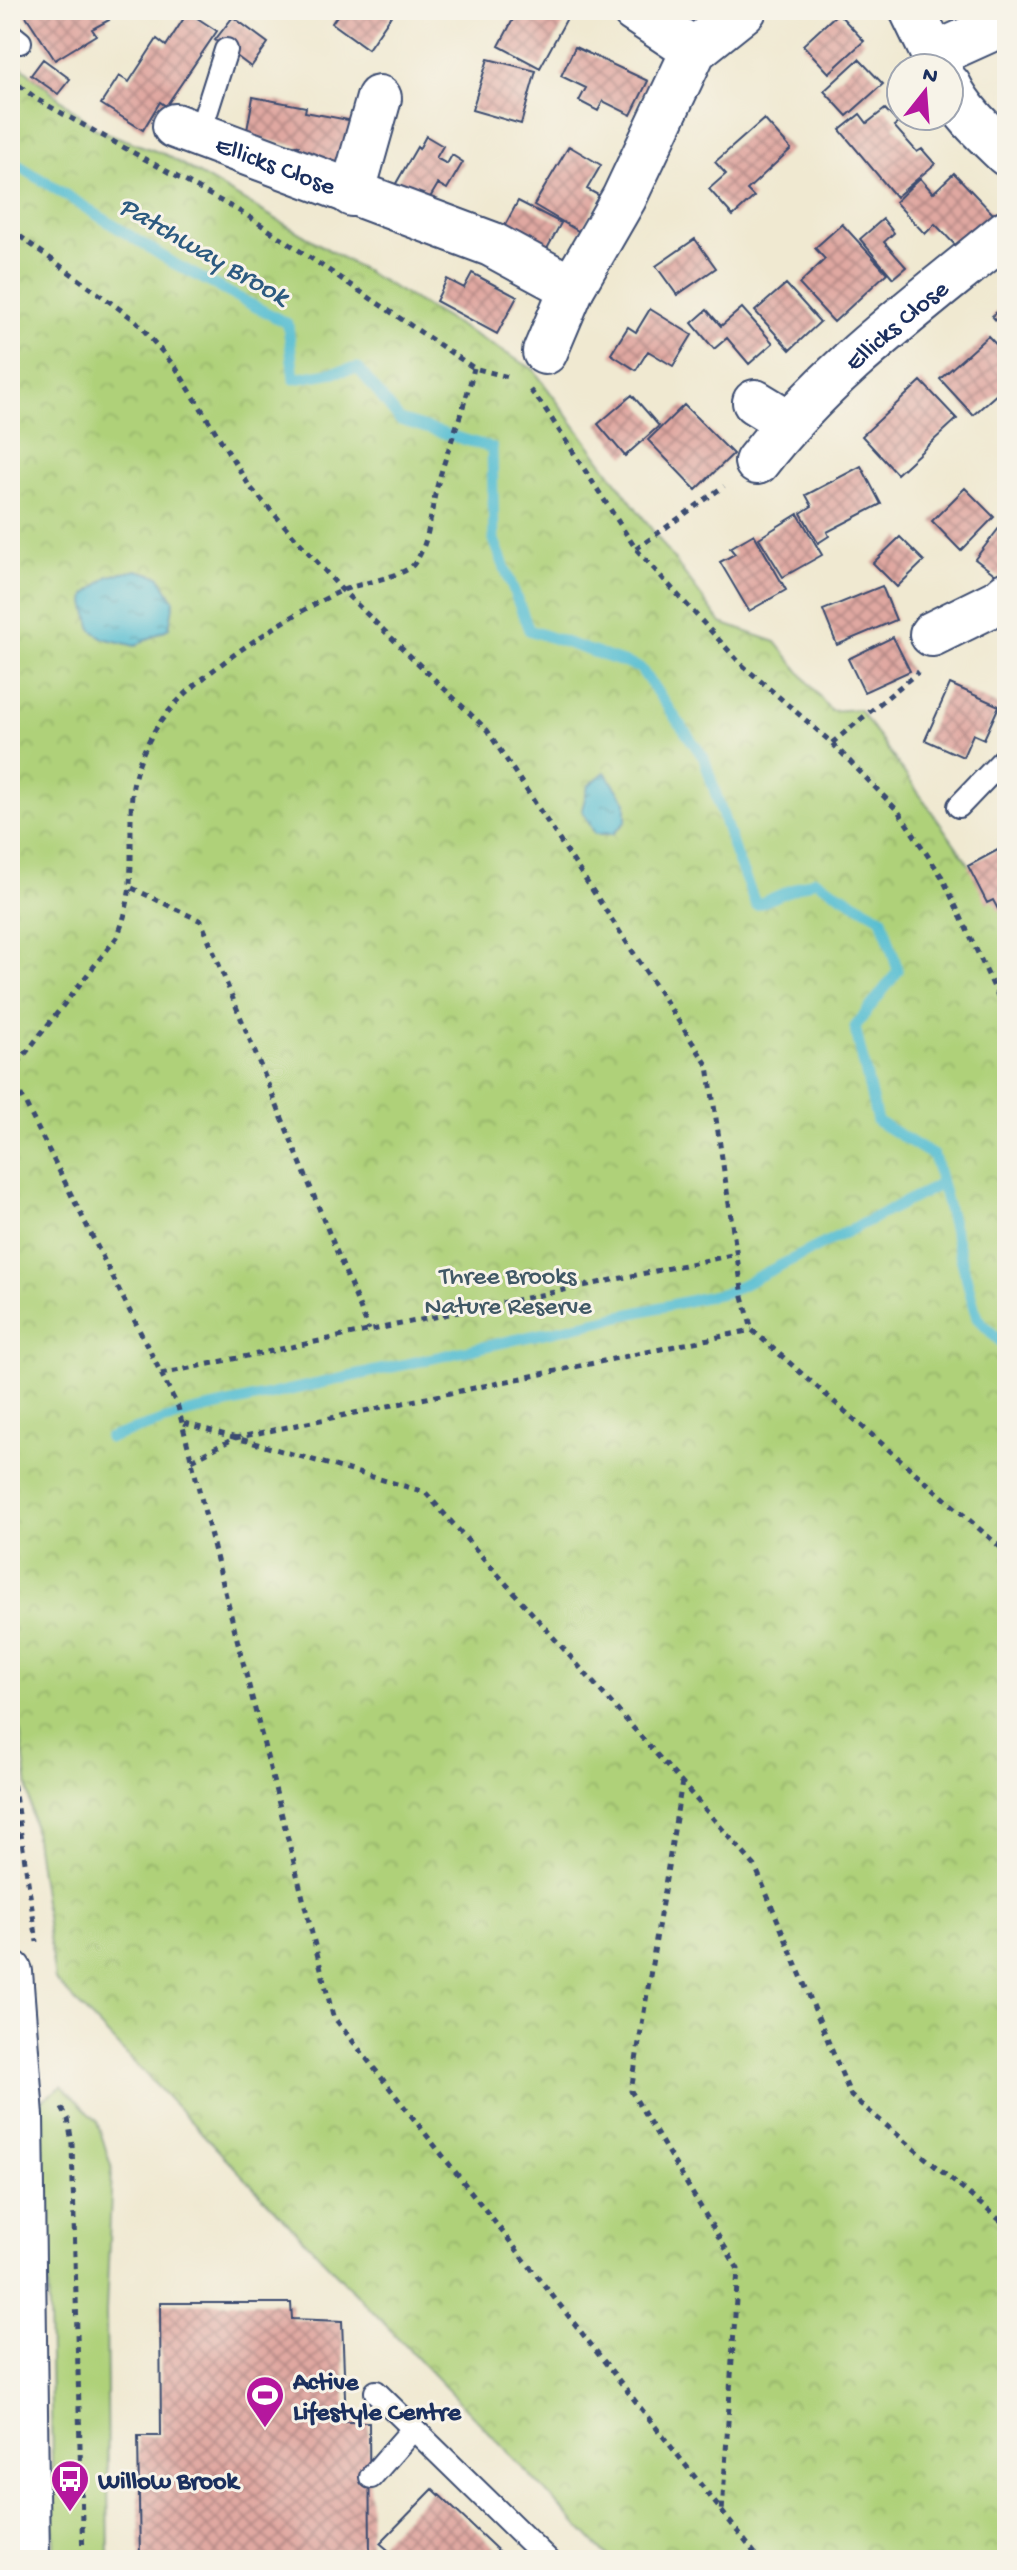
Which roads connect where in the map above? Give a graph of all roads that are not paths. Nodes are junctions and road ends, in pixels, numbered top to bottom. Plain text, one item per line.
1 (634, 10) edge
2 (744, 10) edge
3 (912, 10) edge
4 (1007, 22) edge
5 (226, 50) dead end
6 (694, 50) junction
7 (932, 52) edge
8 (965, 53) edge
9 (379, 98) dead end
10 (965, 110) edge
11 (187, 130) joint
12 (1007, 154) edge
13 (352, 194) junction
14 (1007, 232) edge
15 (572, 288) junction
16 (530, 373) road end
17 (757, 462) road end
18 (1004, 604) edge
19 (932, 634) road end
20 (1007, 756) edge
21 (959, 806) dead end
22 (10, 1972) edge
23 (376, 2392) dead end
24 (413, 2429) junction
25 (371, 2477) dead end
26 (27, 2560) edge
27 (548, 2560) edge

1 - 6 street
2 - 6 street
3 - 7 street
4 - 8 street
5 - 11 lane, Ellicks Close
6 - 15 street
9 - 13 street, Ellicks Close
10 - 12 street
11 - 13 street, Ellicks Close
13 - 15 street, Ellicks Close
14 - 17 street, Ellicks Close
15 - 16 street
18 - 19 street
20 - 21 lane
22 - 26 street
23 - 24 lane
24 - 25 lane
24 - 27 lane

